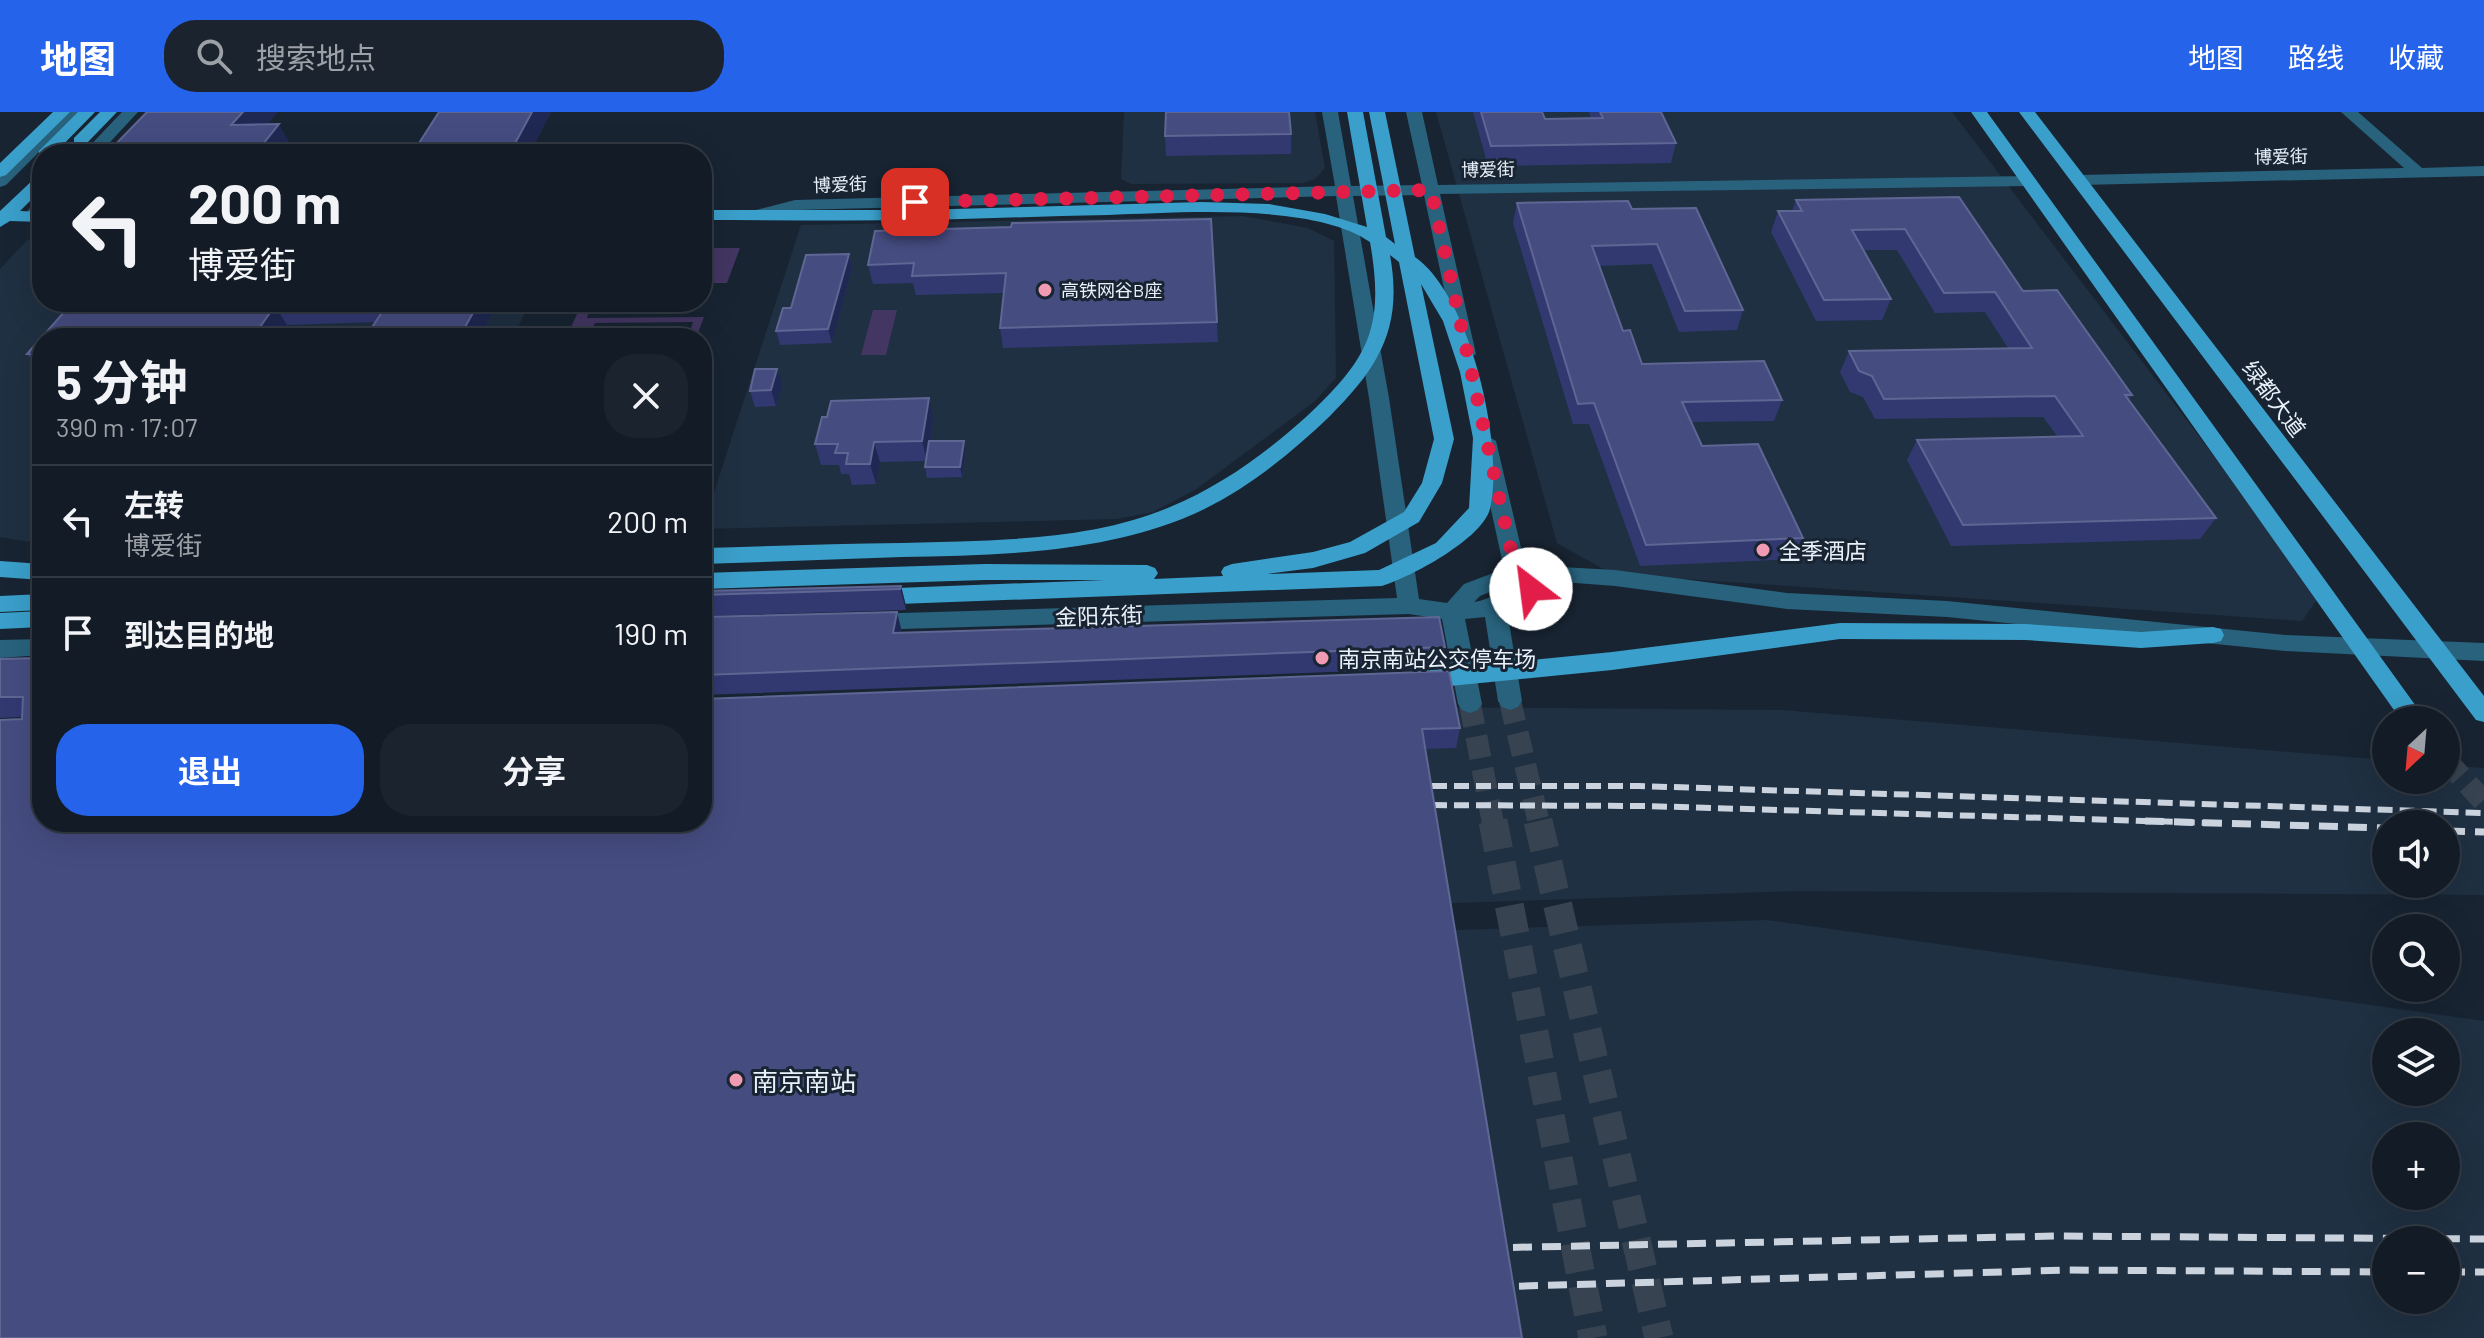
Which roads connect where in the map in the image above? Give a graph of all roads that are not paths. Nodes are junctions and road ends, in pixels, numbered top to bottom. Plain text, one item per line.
1 (62, 112) edge
2 (71, 112) edge
3 (87, 112) edge
4 (109, 112) edge
5 (130, 112) edge
6 (1330, 112) edge
7 (1355, 112) edge
8 (1377, 112) edge
9 (1411, 112) edge
10 (1979, 112) edge
11 (2027, 112) edge
12 (2349, 112) edge
13 (39, 144) edge
14 (54, 144) edge
15 (77, 144) edge
16 (100, 144) edge
17 (32, 150) edge
18 (32, 166) edge
19 (2484, 171) edge
20 (0, 172) edge
21 (2419, 173) junction
22 (2079, 180) junction
23 (2029, 181) junction
24 (0, 182) edge
25 (32, 189) edge
26 (1431, 190) junction
27 (1344, 191) junction
28 (0, 199) edge
29 (32, 214) edge
30 (712, 215) edge
31 (758, 215) junction
32 (0, 219) edge
33 (1469, 372) junction
34 (712, 556) edge
35 (0, 569) edge
36 (32, 571) edge
37 (712, 581) edge
38 (1523, 581) junction
39 (854, 597) edge
40 (32, 602) edge
41 (0, 604) edge
42 (1409, 606) junction
43 (1495, 608) junction
44 (1452, 612) junction
45 (32, 619) edge
46 (0, 621) edge
47 (844, 623) edge
48 (2213, 635) junction
49 (32, 647) edge
50 (2435, 648) junction
51 (0, 649) edge
52 (2364, 649) junction
53 (2484, 652) edge
54 (1392, 681) edge
55 (1510, 701) tunnel mouth
56 (1470, 704) tunnel mouth
57 (2404, 706) edge
58 (2484, 713) edge

1 - 20 main road
2 - 13 street
3 - 14 main road
4 - 15 main road
5 - 16 street
6 - 27 street
7 - 34 main road
8 - 37 main road
9 - 26 street
9 - 33 street
10 - 23 main road
11 - 22 main road, 绿都大道
12 - 21 street
17 - 24 street
18 - 28 main road
19 - 21 street, 博爱街
21 - 22 street, 博爱街
22 - 50 main road, 绿都大道
23 - 26 street, 博爱街
23 - 52 main road
25 - 32 main road
26 - 27 street, 博爱街
26 - 38 street
27 - 31 street, 博爱街
27 - 42 street
29 - 32 main road
30 - 31 main road, 博爱街
31 - 33 main road, 博爱街
33 - 39 main road, 博爱街
35 - 36 main road
38 - 43 street
38 - 44 street
38 - 48 street
40 - 41 main road
42 - 44 street, 金阳东街
42 - 47 street, 金阳东街
43 - 44 street, 金阳东街
43 - 55 street
44 - 56 street
45 - 46 main road
48 - 52 street
48 - 54 main road
49 - 51 street
50 - 52 street
50 - 53 street
50 - 58 main road, 绿都大道
52 - 57 main road

